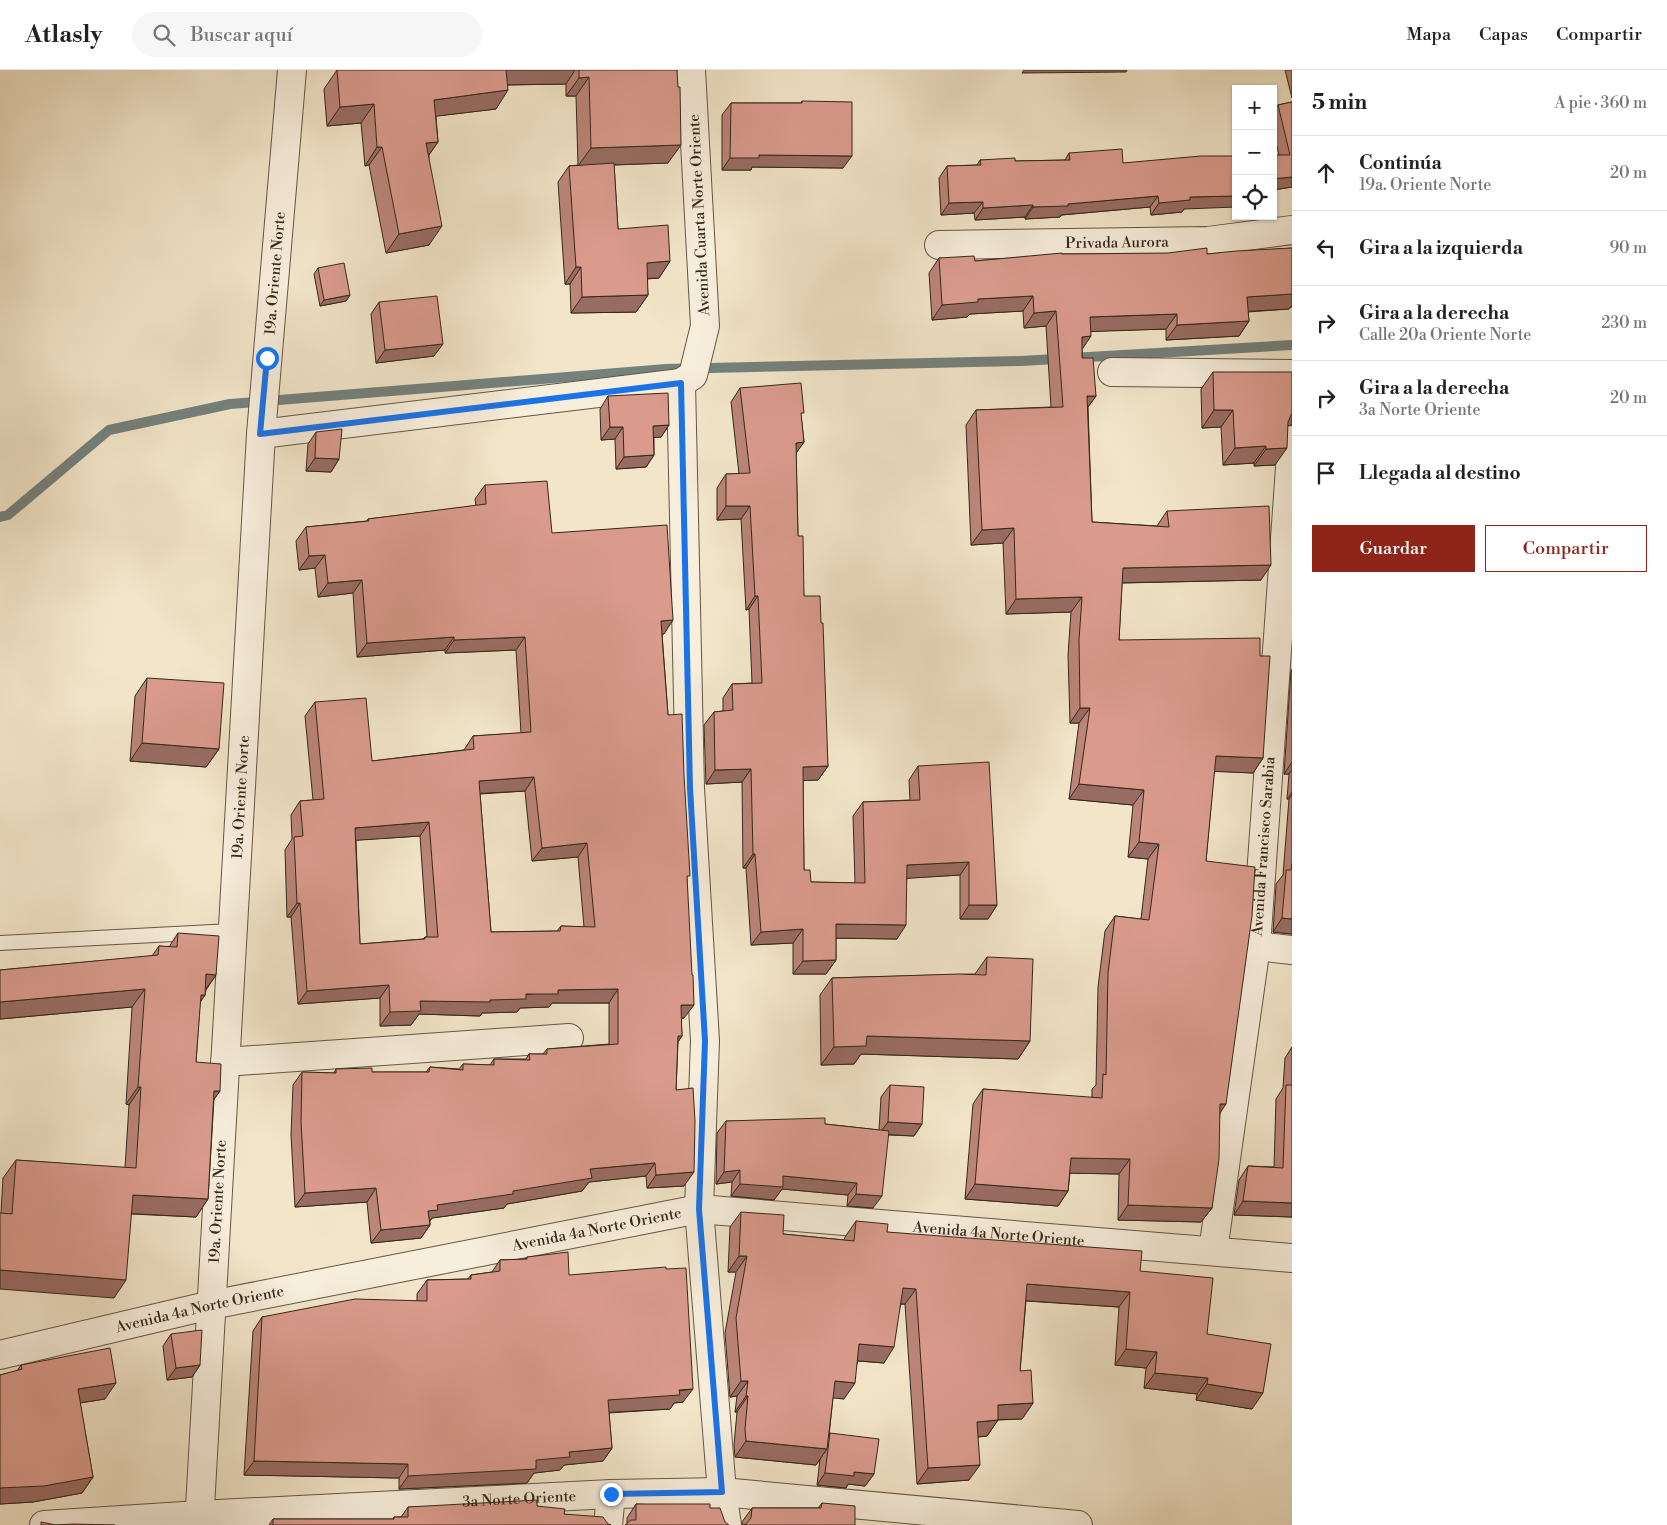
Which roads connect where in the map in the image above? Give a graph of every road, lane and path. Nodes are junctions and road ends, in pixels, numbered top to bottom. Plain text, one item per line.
1 (292, 70) edge
2 (691, 70) edge
3 (1292, 230) edge
4 (939, 245) dead end
5 (1112, 372) dead end
6 (1292, 374) edge
7 (687, 379) junction
8 (261, 423) junction
9 (1292, 440) edge
10 (232, 931) junction
11 (0, 943) edge
12 (1256, 946) junction
13 (1292, 950) edge
14 (568, 1038) dead end
15 (225, 1062) junction
16 (699, 1209) junction
17 (1213, 1251) junction
18 (1292, 1258) edge
19 (211, 1305) junction
20 (0, 1355) edge
21 (722, 1492) junction
22 (611, 1494) junction
23 (199, 1520) edge
24 (44, 1525) edge
25 (608, 1525) edge
26 (727, 1525) edge
27 (1078, 1525) edge

1 - 8 street, 19a. Oriente Norte
2 - 7 street, Avenida Cuarta Norte Oriente
3 - 4 street, Privada Aurora
5 - 6 street
7 - 8 street
7 - 16 street, Avenida Cuarta Norte Oriente
8 - 10 street, 19a. Oriente Norte
9 - 12 street, Avenida Francisco Sarabia
10 - 11 lane
10 - 15 street, 19a. Oriente Norte
12 - 13 street
12 - 17 street, Avenida Francisco Sarabia
14 - 15 street
15 - 19 street, 19a. Oriente Norte
16 - 17 street, Avenida 4a Norte Oriente
16 - 19 street, Avenida 4a Norte Oriente
16 - 21 street, Avenida Cuarta Norte Oriente
17 - 18 street, Avenida 4a Norte Oriente
19 - 20 street, Avenida 4a Norte Oriente
19 - 23 street, 19a. Oriente Norte
21 - 22 street, 3a Norte Oriente
21 - 26 street, Avenida Cuarta Norte Oriente
21 - 27 street, 3a Norte Oriente
22 - 23 street, 3a Norte Oriente
22 - 25 street
23 - 24 street

